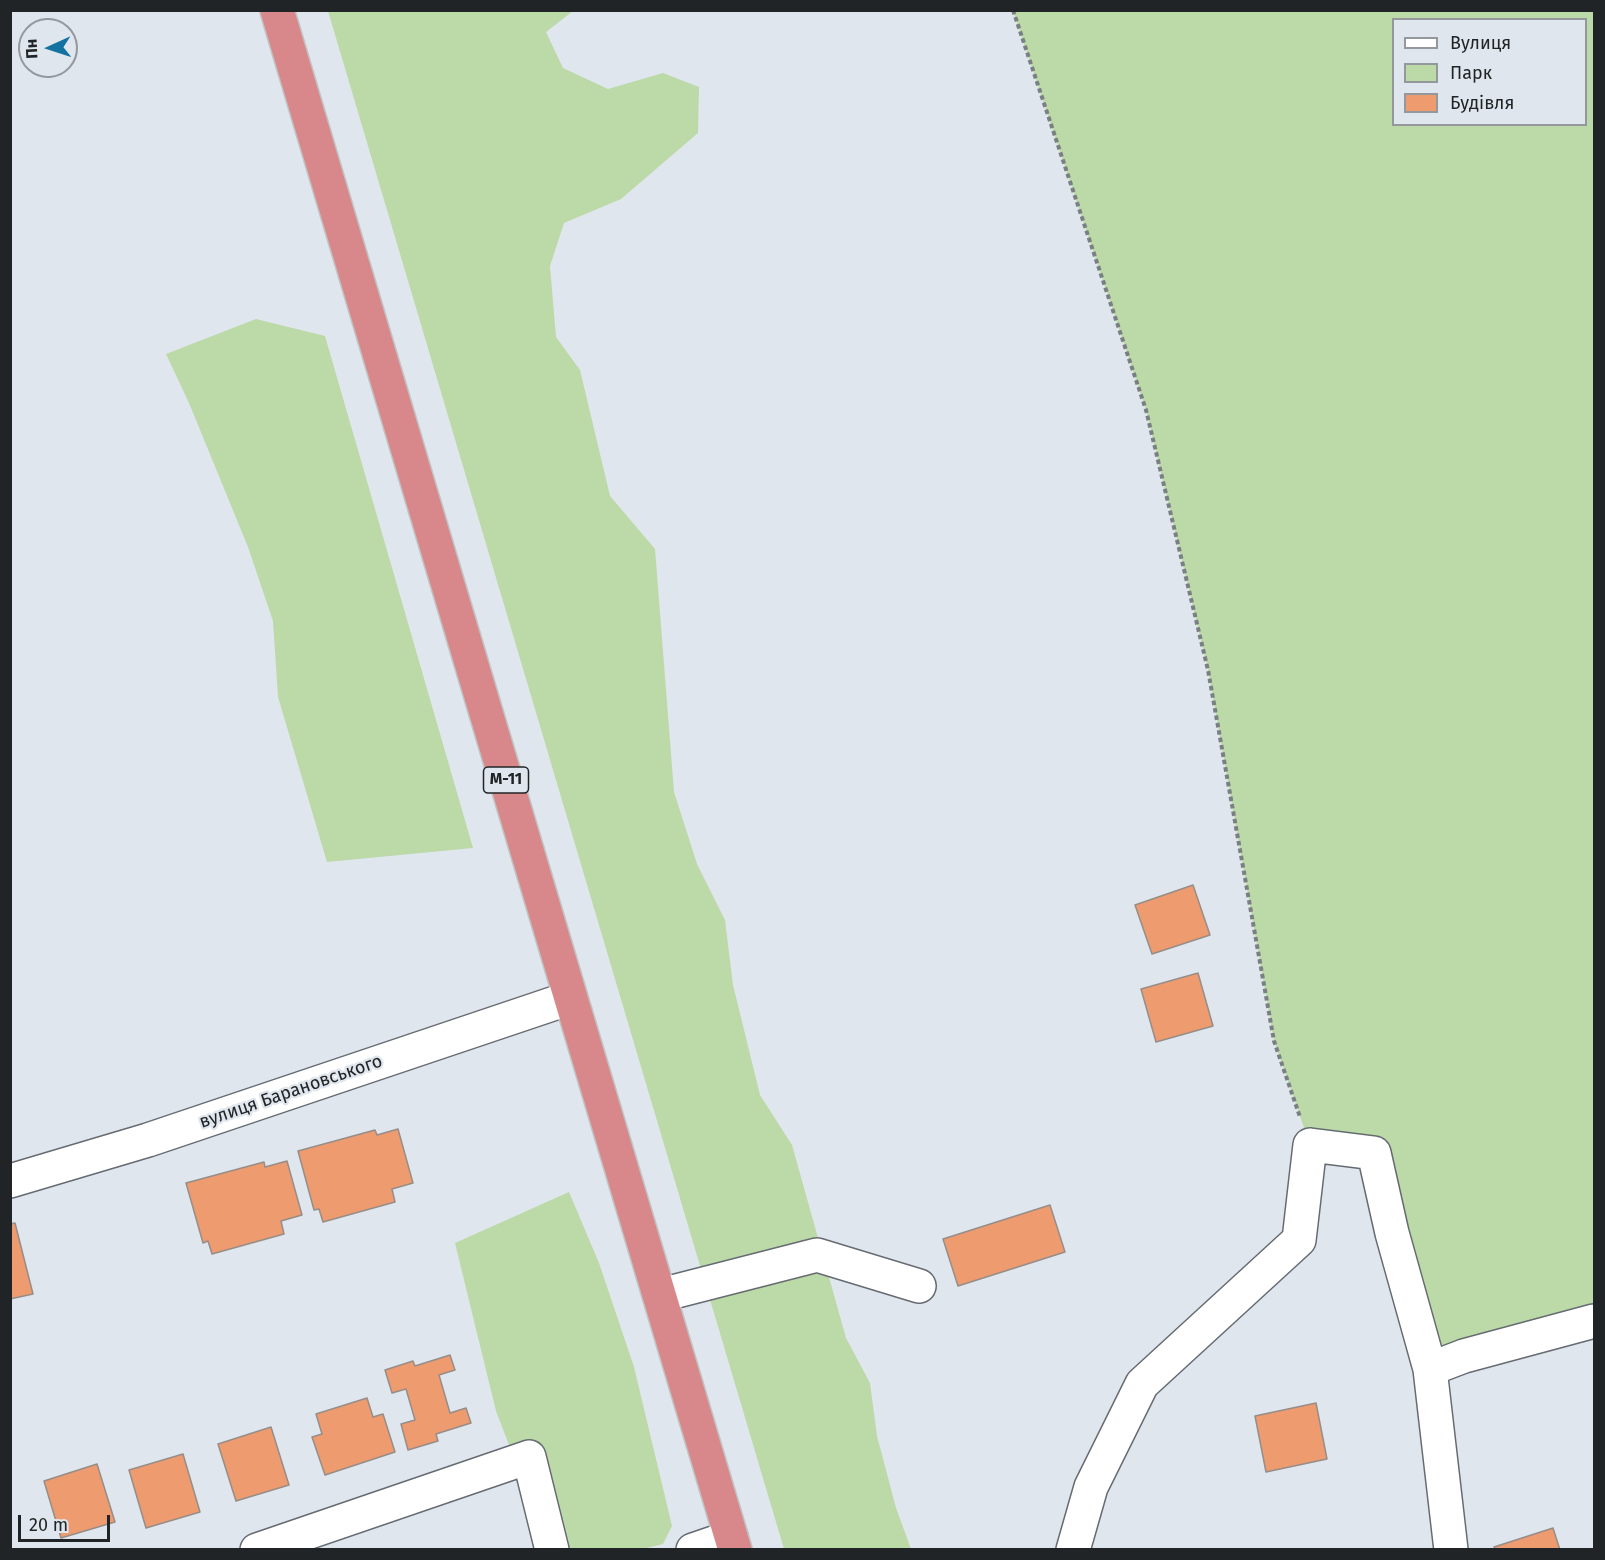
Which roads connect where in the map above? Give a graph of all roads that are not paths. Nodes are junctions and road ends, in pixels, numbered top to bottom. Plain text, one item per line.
1 (277, 10) edge
2 (570, 998) junction
3 (10, 1181) edge
4 (919, 1286) dead end
5 (661, 1295) junction
6 (1594, 1321) edge
7 (1430, 1369) junction
8 (733, 1544) edge
9 (257, 1550) edge
10 (552, 1550) edge
11 (693, 1550) edge
12 (1073, 1550) edge
13 (1451, 1550) edge

1 - 2 highway, М-11
2 - 3 street, вулиця Барановського
2 - 5 highway, М-11
4 - 5 street
5 - 8 highway, М-11
6 - 7 street
7 - 12 street
7 - 13 street
8 - 11 street
9 - 10 street

